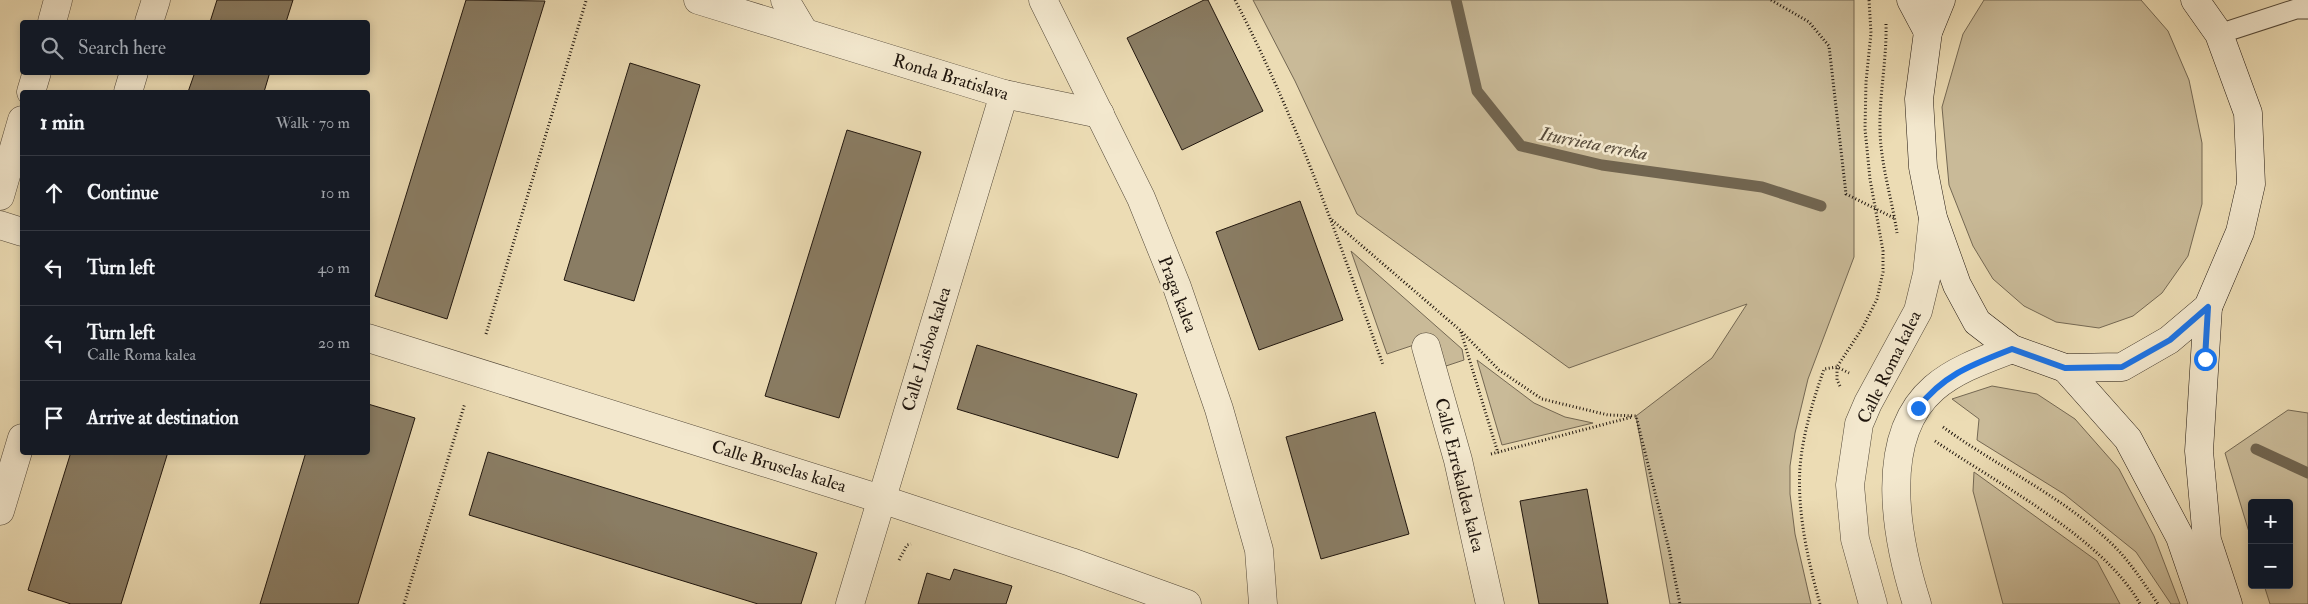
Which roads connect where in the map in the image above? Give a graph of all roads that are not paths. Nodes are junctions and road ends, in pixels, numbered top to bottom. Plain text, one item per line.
1 (58, 0) edge
2 (156, 0) edge
3 (698, 0) edge
4 (785, 0) edge
5 (1043, 0) edge
6 (1911, 0) edge
7 (1941, 0) edge
8 (2195, 0) edge
9 (2308, 9) edge
10 (53, 20) edge
11 (150, 20) edge
12 (804, 32) junction
13 (1928, 32) junction
14 (2219, 34) junction
15 (36, 75) edge
16 (133, 75) edge
17 (32, 90) edge
18 (129, 90) edge
19 (1004, 94) junction
20 (1100, 114) junction
21 (20, 127) edge
22 (0, 196) edge
23 (1933, 218) junction
24 (0, 225) edge
25 (20, 231) edge
26 (2208, 307) junction
27 (370, 339) edge
28 (1426, 347) dead end
29 (2012, 349) junction
30 (2065, 368) junction
31 (20, 445) edge
32 (881, 499) junction
33 (0, 511) edge
34 (850, 604) edge
35 (1187, 604) edge
36 (1263, 604) edge
37 (1490, 604) edge
38 (1873, 604) edge
39 (1917, 604) edge
40 (2203, 604) edge
41 (2228, 604) edge

1 - 10 street
2 - 11 street
3 - 12 street, Ronda Bratislava
4 - 12 street
5 - 20 street, Praga kalea
6 - 13 street
7 - 13 street
8 - 14 street
9 - 14 lane
12 - 19 street, Ronda Bratislava
13 - 23 street
14 - 26 street
15 - 17 street
16 - 18 street
19 - 20 street, Ronda Bratislava
19 - 32 street, Calle Lisboa kalea
20 - 36 street, Praga kalea
21 - 22 street
23 - 29 street
23 - 38 street, Calle Roma kalea
24 - 25 street
26 - 30 street
26 - 41 street
27 - 32 street, Calle Bruselas kalea
28 - 37 street, Calle Errekaldea kalea
29 - 30 street
29 - 39 street
30 - 40 street
31 - 33 street
32 - 34 street, Calle Lisboa kalea
32 - 35 street, Calle Bruselas kalea

